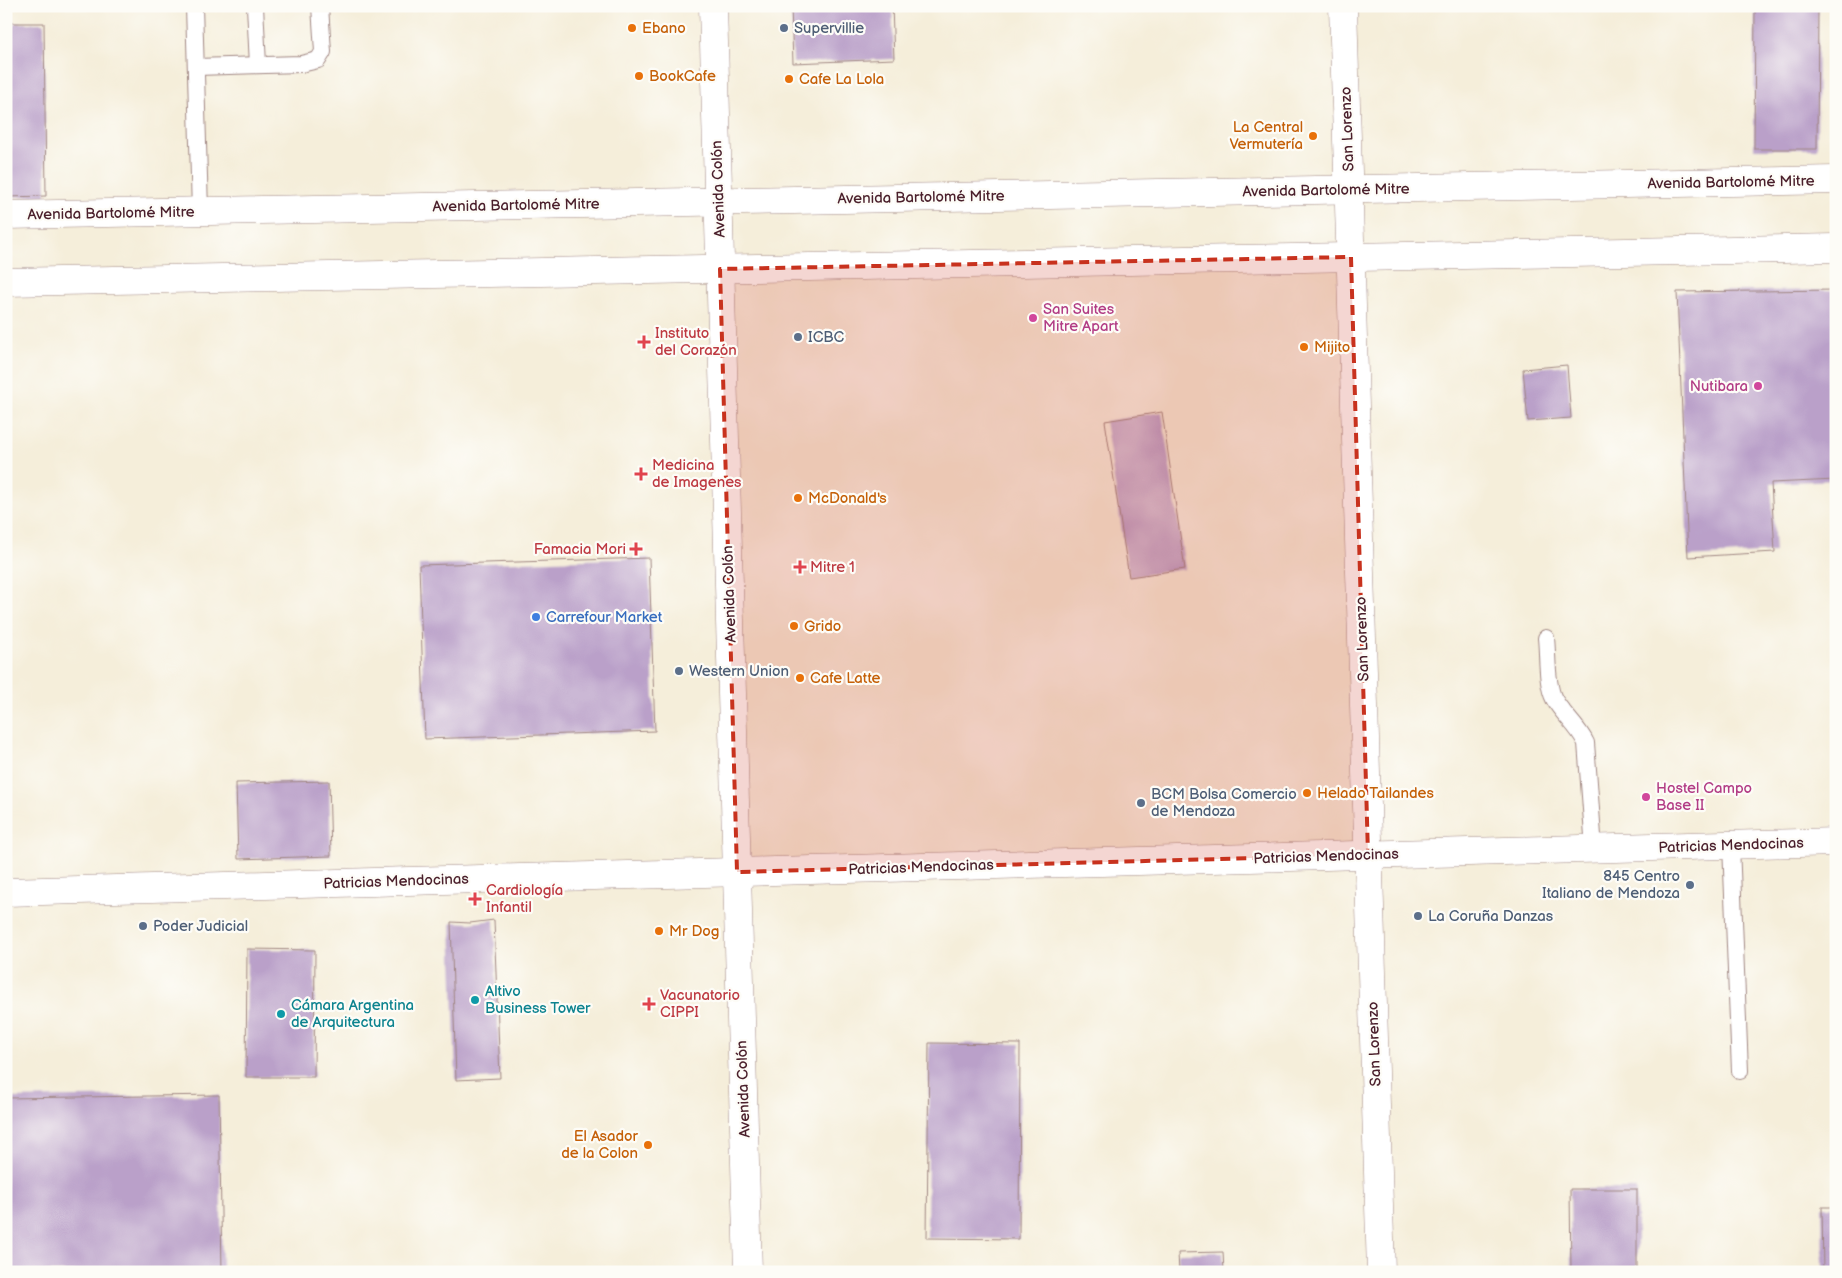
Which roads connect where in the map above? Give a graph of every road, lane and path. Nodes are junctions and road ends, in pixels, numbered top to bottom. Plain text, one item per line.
1 (194, 6) edge
2 (255, 6) edge
3 (320, 6) edge
4 (713, 6) edge
5 (1343, 6) edge
6 (258, 65) junction
7 (196, 67) junction
8 (1836, 180) edge
9 (1349, 189) junction
10 (718, 201) junction
11 (200, 211) junction
12 (6, 215) edge
13 (1836, 248) edge
14 (1351, 257) junction
15 (720, 269) junction
16 (6, 282) edge
17 (1546, 638) dead end
18 (1836, 842) edge
19 (1731, 845) junction
20 (1594, 848) junction
21 (1368, 855) junction
22 (737, 872) junction
23 (6, 892) edge
24 (1740, 1070) dead end
25 (748, 1272) edge
26 (1380, 1272) edge

1 - 7 lane
2 - 6 lane
3 - 6 lane
4 - 10 street, Avenida Colón
5 - 9 street, San Lorenzo
6 - 7 lane
7 - 11 lane
8 - 9 street, Avenida Bartolomé Mitre
9 - 10 street, Avenida Bartolomé Mitre
9 - 14 street, San Lorenzo
10 - 11 street, Avenida Bartolomé Mitre
10 - 15 street, Avenida Colón
11 - 12 street, Avenida Bartolomé Mitre
13 - 14 street
14 - 15 street
14 - 21 street, San Lorenzo
15 - 16 street
15 - 22 street, Avenida Colón
17 - 20 lane
18 - 19 street, Patricias Mendocinas
19 - 20 street, Patricias Mendocinas
19 - 24 lane
20 - 21 street, Patricias Mendocinas
21 - 22 street, Patricias Mendocinas
21 - 26 street, San Lorenzo
22 - 23 street, Patricias Mendocinas
22 - 25 street, Avenida Colón

